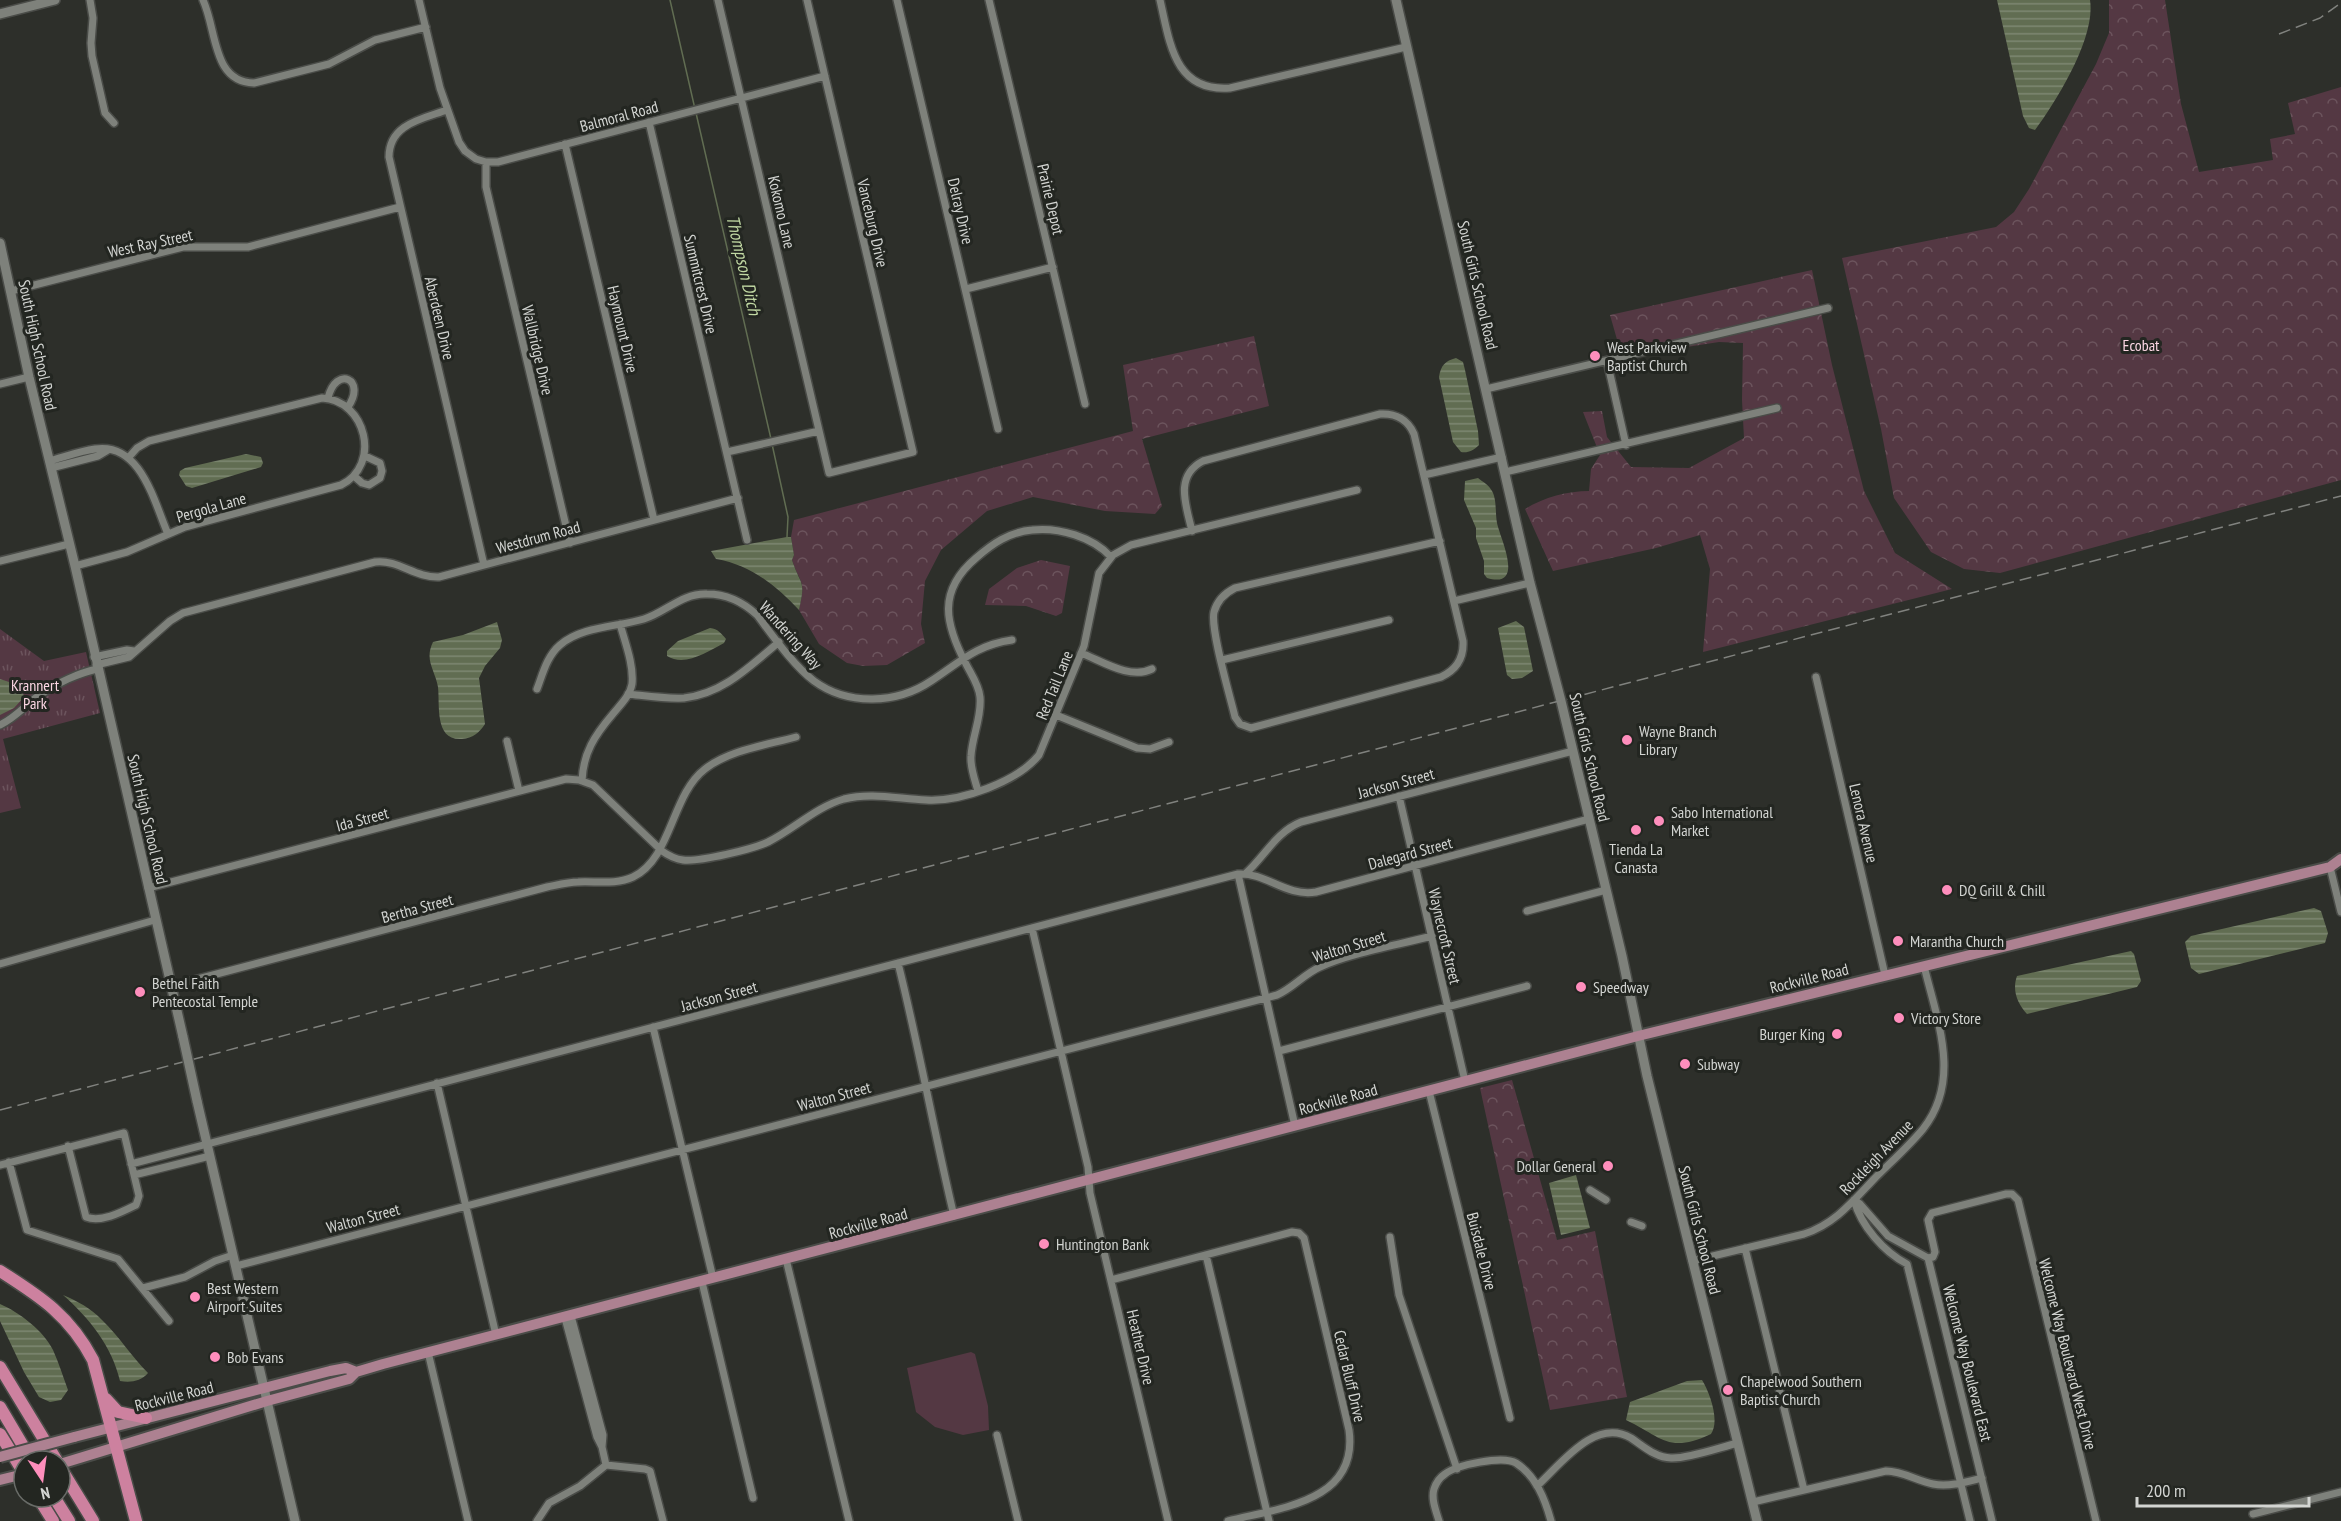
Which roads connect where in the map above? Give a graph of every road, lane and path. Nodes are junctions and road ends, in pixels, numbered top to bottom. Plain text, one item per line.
1 (55, 0) edge
2 (90, 0) edge
3 (203, 0) edge
4 (419, 0) edge
5 (718, 0) edge
6 (807, 0) edge
7 (897, 0) edge
8 (989, 0) edge
9 (1160, 0) edge
10 (1396, 0) edge
11 (22, 4) edge
12 (0, 14) edge
13 (426, 27) junction
14 (1406, 47) junction
15 (825, 76) junction
16 (741, 98) junction
17 (447, 110) junction
18 (649, 122) junction
19 (114, 123) dead end
20 (565, 144) junction
21 (486, 162) junction
22 (400, 207) junction
23 (0, 243) edge
24 (1053, 267) junction
25 (966, 289) junction
26 (11, 291) junction
27 (1828, 308) dead end
28 (1607, 360) junction
29 (29, 377) junction
30 (0, 384) edge
31 (1486, 389) junction
32 (328, 398) junction
33 (1085, 404) dead end
34 (348, 407) junction
35 (1777, 408) dead end
36 (998, 429) dead end
37 (819, 431) junction
38 (1626, 445) junction
39 (727, 453) junction
40 (365, 456) junction
41 (129, 457) junction
42 (1502, 457) junction
43 (50, 464) junction
44 (1505, 472) junction
45 (1424, 475) junction
46 (354, 476) junction
47 (1357, 490) dead end
48 (738, 498) junction
49 (654, 520) junction
50 (1192, 531) junction
51 (168, 534) junction
52 (747, 540) dead end
53 (1440, 541) junction
54 (570, 543) junction
55 (69, 544) junction
56 (1111, 557) junction
57 (0, 561) edge
58 (484, 565) junction
59 (75, 566) junction
60 (1530, 583) junction
61 (1454, 601) junction
62 (1389, 620) dead end
63 (620, 624) junction
64 (1012, 640) dead end
65 (779, 642) junction
66 (1082, 652) junction
67 (963, 658) junction
68 (1222, 660) junction
69 (96, 664) junction
70 (1152, 669) dead end
71 (1816, 677) dead end
72 (537, 689) dead end
73 (628, 694) junction
74 (1056, 715) junction
75 (0, 725) edge
76 (796, 737) dead end
77 (507, 741) dead end
78 (1169, 742) dead end
79 (1573, 751) junction
80 (582, 781) junction
81 (519, 791) junction
82 (978, 791) junction
83 (1399, 796) junction
84 (1589, 819) junction
85 (659, 849) junction
86 (2341, 859) edge
87 (1415, 866) junction
88 (2336, 867) edge
89 (1242, 874) junction
90 (148, 888) junction
91 (1606, 890) junction
92 (1527, 911) dead end
93 (2341, 912) edge
94 (155, 920) junction
95 (1032, 928) junction
96 (1431, 936) junction
97 (898, 963) junction
98 (0, 964) edge
99 (1924, 966) junction
100 (1886, 975) junction
101 (171, 986) junction
102 (1527, 986) dead end
103 (1266, 997) junction
104 (1448, 1006) junction
105 (653, 1027) junction
106 (1638, 1036) junction
107 (1061, 1050) junction
108 (1279, 1051) junction
109 (1465, 1081) junction
110 (437, 1083) junction
111 (926, 1086) junction
112 (1429, 1091) junction
113 (1295, 1126) junction
114 (207, 1143) junction
115 (68, 1146) junction
116 (681, 1149) junction
117 (210, 1156) junction
118 (9, 1162) junction
119 (131, 1164) junction
120 (0, 1165) edge
121 (134, 1175) junction
122 (1090, 1180) junction
123 (1590, 1190) dead end
124 (2012, 1194) joint
125 (1606, 1200) dead end
126 (1854, 1200) junction
127 (465, 1206) junction
128 (954, 1216) junction
129 (1631, 1222) dead end
130 (1642, 1226) dead end
131 (1390, 1237) dead end
132 (1745, 1248) junction
133 (233, 1255) junction
134 (1206, 1255) junction
135 (1928, 1258) junction
136 (786, 1259) junction
137 (1692, 1261) junction
138 (236, 1266) junction
139 (0, 1271) edge
140 (707, 1280) junction
141 (1111, 1281) junction
142 (143, 1288) junction
143 (568, 1317) junction
144 (169, 1322) dead end
145 (496, 1335) junction
146 (428, 1352) junction
147 (0, 1367) edge
148 (356, 1372) junction
149 (264, 1388) junction
150 (102, 1393) junction
151 (267, 1401) junction
152 (0, 1407) edge
153 (146, 1418) junction
154 (1510, 1418) dead end
155 (111, 1427) junction
156 (0, 1434) edge
157 (997, 1435) dead end
158 (1738, 1443) junction
159 (116, 1448) junction
160 (25, 1449) edge
161 (50, 1449) edge
162 (12, 1454) edge
163 (0, 1457) edge
164 (72, 1462) edge
165 (606, 1465) junction
166 (1457, 1469) junction
167 (1982, 1478) junction
168 (1960, 1483) junction
169 (72, 1486) edge
170 (1537, 1486) junction
171 (1804, 1490) junction
172 (2341, 1492) edge
173 (753, 1498) dead end
174 (1753, 1502) junction
175 (1266, 1511) junction
176 (2253, 1514) dead end
177 (93, 1521) edge
178 (136, 1521) edge
179 (296, 1521) edge
180 (468, 1521) edge
181 (537, 1521) edge
182 (663, 1521) edge
183 (849, 1521) edge
184 (1018, 1521) edge
185 (1168, 1521) edge
186 (1228, 1521) edge
187 (1269, 1521) edge
188 (1439, 1521) edge
189 (1551, 1521) edge
190 (1757, 1521) edge
191 (1970, 1521) edge
192 (1992, 1521) edge
193 (2096, 1521) edge

1 - 11 main road
2 - 19 street
3 - 13 street
4 - 13 street
5 - 16 street, Kokomo Lane
6 - 15 street, Vanceburg Drive
7 - 25 street, Delray Drive
8 - 24 street, Prairie Depot
9 - 14 street
10 - 14 main road, South Girls School Road
11 - 12 main road
13 - 17 street
14 - 31 main road, South Girls School Road
15 - 16 street, Balmoral Road
15 - 37 street, Vanceburg Drive
16 - 18 street, Balmoral Road
16 - 37 street, Kokomo Lane
17 - 21 street
17 - 22 street, Aberdeen Drive
18 - 20 street, Balmoral Road
18 - 39 street, Summitcrest Drive
20 - 21 street, Balmoral Road
20 - 49 street, Haymount Drive
21 - 54 street, Wallbridge Drive
22 - 26 street, West Ray Street
22 - 58 street, Aberdeen Drive
23 - 26 main road, South High School Road
24 - 25 street
24 - 33 street, Prairie Depot
25 - 36 street, Delray Drive
26 - 29 main road, South High School Road
27 - 28 street
28 - 31 street
28 - 38 street
29 - 30 street
29 - 43 main road, South High School Road
31 - 42 main road, South Girls School Road
32 - 34 street
32 - 34 street
32 - 41 street
34 - 40 street
35 - 38 street
37 - 39 street
38 - 44 street
39 - 48 street
40 - 46 street
40 - 46 street
41 - 43 street
41 - 51 street
42 - 44 main road, South Girls School Road
42 - 45 street
43 - 55 main road, South High School Road
44 - 60 main road, South Girls School Road
45 - 50 street
45 - 53 street
46 - 51 street, Pergola Lane
47 - 50 street
48 - 49 street, Westdrum Road
48 - 52 street
49 - 54 street, Westdrum Road
50 - 56 street
51 - 59 street, Pergola Lane
53 - 61 street
53 - 68 street
54 - 58 street, Westdrum Road
55 - 57 street
55 - 59 main road, South High School Road
56 - 66 street, Red Tail Lane
56 - 67 street
58 - 69 street, Westdrum Road
59 - 69 main road, South High School Road
60 - 61 street
60 - 79 main road, South Girls School Road
61 - 68 street
62 - 68 street
63 - 65 street, Wandering Way
63 - 72 street, Wandering Way
63 - 73 street
64 - 67 street, Wandering Way
65 - 67 street, Wandering Way
65 - 73 street
66 - 70 street
66 - 74 street, Red Tail Lane
67 - 82 street
69 - 75 street, Westdrum Road
69 - 90 main road, South High School Road
71 - 100 street, Lenora Avenue
73 - 80 street
74 - 78 street
74 - 82 street, Red Tail Lane
76 - 85 street, Bertha Street
77 - 81 street
79 - 83 street, Jackson Street
79 - 84 main road, South Girls School Road
80 - 81 street, Ida Street
80 - 85 street
81 - 90 street, Ida Street
82 - 85 street, Red Tail Lane
83 - 87 street, Waynecroft Street
83 - 89 street, Jackson Street
84 - 87 street, Dalegard Street
84 - 91 main road, South Girls School Road
85 - 101 street, Bertha Street
86 - 88 main road, Rockville Road
87 - 89 street, Dalegard Street
87 - 96 street, Waynecroft Street
88 - 93 street
88 - 99 main road, Rockville Road
89 - 95 street, Jackson Street
89 - 103 street
90 - 94 main road, South High School Road
91 - 92 street
91 - 106 main road, South Girls School Road
94 - 98 street
94 - 101 main road, South High School Road
95 - 97 street, Jackson Street
95 - 107 street, Heather Drive
96 - 103 street, Walton Street
96 - 104 street, Waynecroft Street
97 - 105 street, Jackson Street
97 - 111 street
99 - 100 main road, Rockville Road
99 - 126 street, Rockleigh Avenue
100 - 106 main road, Rockville Road
101 - 114 main road, South High School Road, bridge
102 - 104 street
103 - 107 street, Walton Street
103 - 108 street
104 - 108 street
104 - 109 street, Waynecroft Street
105 - 110 street, Jackson Street
105 - 116 street
106 - 109 main road, Rockville Road
106 - 137 main road, South Girls School Road
107 - 111 street, Walton Street
107 - 122 street, Heather Drive
108 - 113 street
109 - 112 main road, Rockville Road
110 - 114 street, Jackson Street
110 - 127 street
111 - 116 street, Walton Street
111 - 128 street
112 - 113 main road, Rockville Road
112 - 154 street, Buisdale Drive
113 - 122 main road, Rockville Road
114 - 117 main road, South High School Road
114 - 119 street, Jackson Street
115 - 118 street
115 - 119 street
115 - 121 street
116 - 127 street, Walton Street
116 - 140 street
117 - 121 street
117 - 133 main road, South High School Road
118 - 120 street
118 - 142 street
119 - 121 street
122 - 128 main road, Rockville Road
122 - 141 street, Heather Drive
123 - 125 street
124 - 135 street, Welcome Way Boulevard East
124 - 193 street, Welcome Way Boulevard West Drive
126 - 132 street, Rockleigh Avenue
126 - 135 street
126 - 168 street
127 - 138 street, Walton Street
127 - 145 street
128 - 136 main road, Rockville Road
129 - 130 street
131 - 166 street
132 - 137 street, Rockleigh Avenue
132 - 171 street
133 - 138 main road, South High School Road
133 - 142 street
134 - 141 street
134 - 175 street
134 - 175 street, Cedar Bluff Drive
135 - 167 street, Welcome Way Boulevard East
136 - 140 main road, Rockville Road
136 - 183 street
137 - 158 main road, South Girls School Road
138 - 149 main road, South High School Road
139 - 150 highway
140 - 143 main road, Rockville Road
140 - 173 street
141 - 185 street, Heather Drive
142 - 144 street
143 - 145 main road, Rockville Road
143 - 165 street
145 - 146 main road, Rockville Road
146 - 148 main road, Rockville Road
146 - 180 street
147 - 161 highway
148 - 149 main road, Rockville Road
148 - 151 main road, Rockville Road
149 - 151 main road, South High School Road
149 - 153 main road, Rockville Road
150 - 153 highway
150 - 155 highway
151 - 159 main road, Rockville Road
151 - 179 main road, South High School Road
152 - 160 highway
153 - 155 main road, Rockville Road
155 - 159 highway
155 - 163 main road, Rockville Road, bridge
156 - 162 highway
157 - 184 street
158 - 170 street
158 - 174 main road, South Girls School Road
159 - 164 main road, Rockville Road
159 - 178 highway
165 - 181 street
165 - 182 street
166 - 170 street
166 - 188 street
167 - 168 street
167 - 192 street, Welcome Way Boulevard East
168 - 171 street
168 - 191 street
169 - 177 highway
170 - 189 street
171 - 174 street
172 - 176 street
174 - 190 main road, South Girls School Road
175 - 186 street, Cedar Bluff Drive
175 - 187 street

